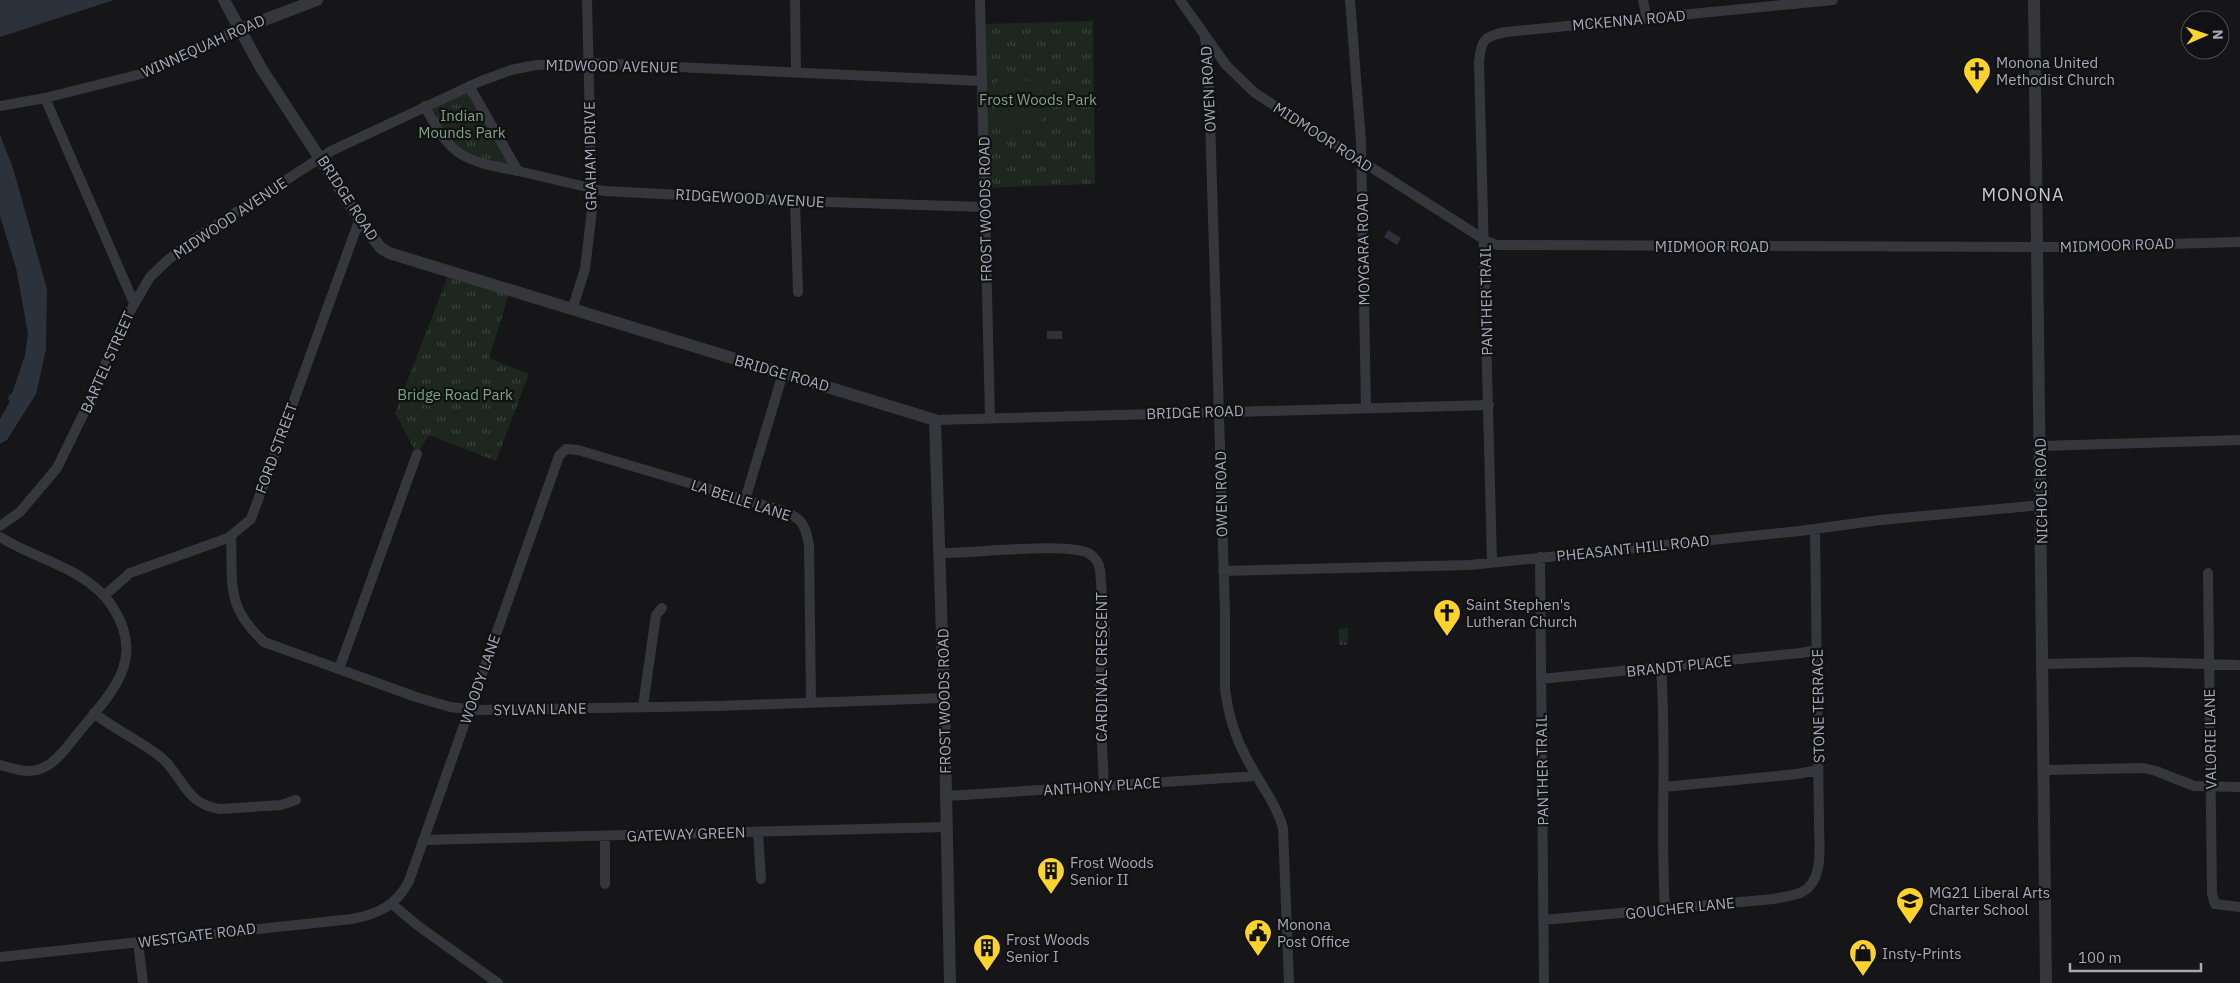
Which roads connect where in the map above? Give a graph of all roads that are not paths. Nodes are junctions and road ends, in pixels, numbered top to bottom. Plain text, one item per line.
1 (224, 0) edge
2 (316, 0) edge
3 (587, 0) edge
4 (795, 0) edge
5 (980, 0) edge
6 (1180, 0) edge
7 (1350, 0) edge
8 (1643, 0) edge
9 (1833, 0) edge
10 (2034, 0) edge
11 (1647, 19) junction
12 (240, 29) junction
13 (1205, 36) junction
14 (1486, 39) joint
15 (589, 63) junction
16 (1208, 65) junction
17 (796, 72) junction
18 (1234, 75) junction
19 (982, 81) junction
20 (470, 86) junction
21 (45, 98) junction
22 (0, 106) edge
23 (425, 106) junction
24 (322, 158) junction
25 (1361, 160) junction
26 (518, 171) junction
27 (592, 189) junction
28 (795, 201) junction
29 (984, 207) junction
30 (360, 218) junction
31 (1485, 240) junction
32 (2240, 242) edge
33 (2038, 247) junction
34 (798, 292) dead end
35 (134, 303) junction
36 (572, 310) junction
37 (783, 374) junction
38 (1488, 405) junction
39 (1366, 408) junction
40 (1219, 411) junction
41 (990, 418) junction
42 (935, 420) junction
43 (2240, 440) edge
44 (2040, 446) junction
45 (563, 452) joint
46 (418, 454) dead end
47 (745, 500) junction
48 (2041, 505) junction
49 (0, 526) edge
50 (1815, 529) junction
51 (232, 536) junction
52 (0, 537) edge
53 (940, 553) junction
54 (1540, 557) junction
55 (1492, 562) junction
56 (1223, 571) junction
57 (2208, 573) dead end
58 (104, 596) junction
59 (662, 608) dead end
60 (1817, 650) junction
61 (2043, 664) junction
62 (2209, 664) junction
63 (2240, 665) edge
64 (1660, 667) junction
65 (339, 669) junction
66 (1541, 679) junction
67 (944, 698) junction
68 (812, 701) junction
69 (643, 706) junction
70 (470, 710) junction
71 (94, 713) junction
72 (0, 765) edge
73 (1818, 770) junction
74 (2044, 770) junction
75 (1257, 776) junction
76 (1104, 785) junction
77 (1664, 787) junction
78 (2240, 787) edge
79 (2210, 788) junction
80 (947, 796) junction
81 (296, 800) dead end
82 (948, 827) junction
83 (758, 832) junction
84 (605, 836) junction
85 (423, 840) junction
86 (761, 879) dead end
87 (1812, 881) joint
88 (605, 884) dead end
89 (392, 904) junction
90 (2240, 907) edge
91 (1665, 909) junction
92 (1543, 920) junction
93 (138, 942) junction
94 (0, 957) edge
95 (143, 983) edge
96 (498, 983) edge
97 (950, 983) edge
98 (1288, 983) edge
99 (1544, 983) edge
100 (2046, 983) edge

1 - 12 street, BRIDGE ROAD
2 - 12 street, WINNEQUAH ROAD
3 - 15 street, GRAHAM DRIVE
4 - 17 street
5 - 19 street, FROST WOODS ROAD
6 - 13 street, OWEN ROAD
7 - 25 street, MOYGARA ROAD
8 - 11 street
9 - 11 street, MCKENNA ROAD
10 - 33 street, NICHOLS ROAD
11 - 14 street, MCKENNA ROAD
12 - 21 street, WINNEQUAH ROAD
12 - 24 street, BRIDGE ROAD
13 - 16 street, OWEN ROAD
13 - 18 street, MIDMOOR ROAD
14 - 31 street, PANTHER TRAIL
15 - 17 street, MIDWOOD AVENUE
15 - 20 street, MIDWOOD AVENUE
15 - 27 street, GRAHAM DRIVE
16 - 18 street, MIDMOOR ROAD
16 - 40 street, OWEN ROAD
17 - 19 street, MIDWOOD AVENUE
18 - 25 street, MIDMOOR ROAD
19 - 29 street, FROST WOODS ROAD
20 - 23 street, MIDWOOD AVENUE
20 - 26 street
21 - 22 street, WINNEQUAH ROAD
21 - 35 street, BARTEL STREET
23 - 24 street, MIDWOOD AVENUE
23 - 26 street, RIDGEWOOD AVENUE
24 - 30 street, BRIDGE ROAD
24 - 35 street, MIDWOOD AVENUE
25 - 31 street, MIDMOOR ROAD
25 - 39 street, MOYGARA ROAD
26 - 27 street, RIDGEWOOD AVENUE
27 - 28 street, RIDGEWOOD AVENUE
27 - 36 street, GRAHAM DRIVE
28 - 29 street, RIDGEWOOD AVENUE
28 - 34 street
29 - 41 street, FROST WOODS ROAD
30 - 36 street, BRIDGE ROAD
30 - 51 street, FORD STREET
31 - 33 street, MIDMOOR ROAD
31 - 38 street, PANTHER TRAIL
32 - 33 street, MIDMOOR ROAD
33 - 44 street, NICHOLS ROAD
35 - 49 street, BARTEL STREET
36 - 37 street, BRIDGE ROAD
37 - 42 street, BRIDGE ROAD
37 - 47 street
38 - 39 street, BRIDGE ROAD
38 - 55 street, PANTHER TRAIL
39 - 40 street, BRIDGE ROAD
40 - 41 street, BRIDGE ROAD
40 - 56 street, OWEN ROAD
41 - 42 street, BRIDGE ROAD
42 - 53 street, FROST WOODS ROAD
43 - 44 street
44 - 48 street, NICHOLS ROAD
45 - 47 street, LA BELLE LANE
45 - 70 street, WOODY LANE
46 - 65 street
47 - 68 street, LA BELLE LANE
48 - 50 street, PHEASANT HILL ROAD
48 - 61 street, NICHOLS ROAD
50 - 54 street, PHEASANT HILL ROAD
50 - 60 street, STONE TERRACE
51 - 58 street, FORD STREET
51 - 65 street, SYLVAN LANE
52 - 58 street
53 - 67 street, FROST WOODS ROAD
53 - 76 street, CARDINAL CRESCENT
54 - 55 street, PHEASANT HILL ROAD
54 - 66 street, PANTHER TRAIL
55 - 56 street, PHEASANT HILL ROAD
56 - 75 street, OWEN ROAD
57 - 62 street, VALORIE LANE
58 - 71 street
59 - 69 street
60 - 64 street, BRANDT PLACE
60 - 73 street, STONE TERRACE
61 - 62 street
61 - 74 street, NICHOLS ROAD
62 - 63 street
62 - 79 street, VALORIE LANE
64 - 66 street, BRANDT PLACE
64 - 77 street
65 - 70 street, SYLVAN LANE
66 - 92 street, PANTHER TRAIL
67 - 68 street, SYLVAN LANE
67 - 80 street, FROST WOODS ROAD
68 - 69 street, SYLVAN LANE
69 - 70 street, SYLVAN LANE
70 - 85 street, WOODY LANE
71 - 72 street
71 - 81 street
73 - 77 street
73 - 87 street, STONE TERRACE
74 - 79 street
74 - 100 street, NICHOLS ROAD
75 - 76 street, ANTHONY PLACE
75 - 98 street, OWEN ROAD
76 - 80 street, ANTHONY PLACE
77 - 91 street
78 - 79 street
79 - 90 street, VALORIE LANE
80 - 82 street, FROST WOODS ROAD
82 - 83 street, GATEWAY GREEN
82 - 97 street, FROST WOODS ROAD
83 - 84 street, GATEWAY GREEN
83 - 86 street
84 - 85 street, GATEWAY GREEN
84 - 88 street
85 - 89 street, WOODY LANE
87 - 91 street, GOUCHER LANE
89 - 93 street, WESTGATE ROAD
89 - 96 street
91 - 92 street, GOUCHER LANE
92 - 99 street, PANTHER TRAIL
93 - 94 street, WESTGATE ROAD
93 - 95 street

